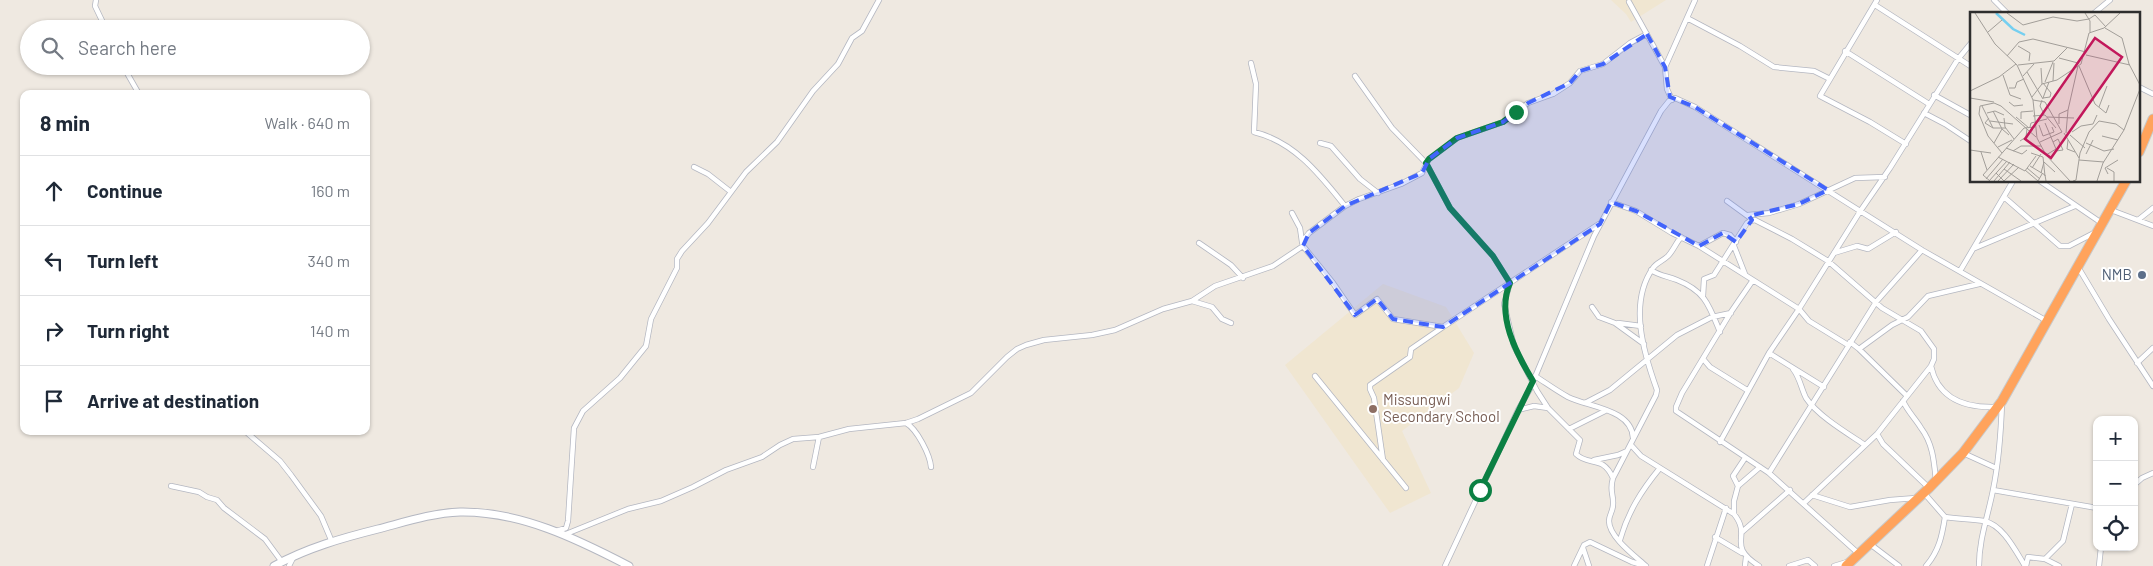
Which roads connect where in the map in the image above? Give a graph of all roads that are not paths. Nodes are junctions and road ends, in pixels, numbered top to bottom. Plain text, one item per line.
1 (96, 0) edge
2 (879, 0) edge
3 (1695, 0) edge
4 (1994, 0) edge
5 (2110, 0) edge
6 (1629, 2) dead end
7 (1876, 2) edge
8 (2006, 12) edge
9 (2095, 12) edge
10 (1687, 18) junction
11 (102, 20) edge
12 (1647, 34) junction
13 (1970, 44) edge
14 (1846, 51) junction
15 (1958, 59) junction
16 (1251, 63) dead end
17 (1970, 66) edge
18 (1665, 68) junction
19 (128, 75) edge
20 (1355, 76) dead end
21 (1830, 79) junction
22 (2140, 88) edge
23 (137, 90) edge
24 (2153, 94) edge
25 (1934, 95) junction
26 (1672, 100) junction
27 (1929, 104) junction
28 (1924, 113) junction
29 (1970, 115) edge
30 (2153, 118) edge
31 (1970, 140) edge
32 (1320, 143) dead end
33 (1906, 144) junction
34 (2140, 150) edge
35 (1426, 163) junction
36 (694, 167) dead end
37 (1885, 176) junction
38 (2012, 182) edge
39 (2041, 182) edge
40 (2125, 182) edge
41 (1828, 190) junction
42 (731, 192) junction
43 (1378, 193) junction
44 (2004, 197) junction
45 (1727, 201) dead end
46 (1611, 202) junction
47 (1345, 206) junction
48 (2075, 206) junction
49 (2153, 208) edge
50 (1861, 210) junction
51 (2111, 210) junction
52 (1292, 213) dead end
53 (1750, 218) junction
54 (2138, 220) junction
55 (2034, 222) junction
56 (1600, 224) junction
57 (2153, 226) edge
58 (2101, 227) junction
59 (1896, 232) junction
60 (1681, 237) junction
61 (1199, 243) dead end
62 (1302, 244) junction
63 (1735, 244) junction
64 (1699, 246) junction
65 (1975, 248) junction
66 (1922, 250) junction
67 (1729, 252) junction
68 (1834, 253) junction
69 (1722, 260) junction
70 (1828, 262) junction
71 (1729, 265) junction
72 (2078, 267) junction
73 (1651, 270) junction
74 (1960, 271) junction
75 (1746, 275) junction
76 (1243, 278) junction
77 (1753, 280) junction
78 (1510, 283) junction
79 (1979, 284) junction
80 (1704, 296) junction
81 (1192, 301) junction
82 (1876, 302) junction
83 (1592, 307) dead end
84 (1799, 309) junction
85 (1731, 312) junction
86 (1712, 317) junction
87 (1901, 320) junction
88 (1231, 322) dead end
89 (2048, 322) junction
90 (1616, 323) junction
91 (1641, 326) junction
92 (1443, 327) junction
93 (1720, 332) junction
94 (1644, 344) junction
95 (1849, 344) junction
96 (2153, 348) edge
97 (1859, 349) junction
98 (1768, 353) junction
99 (1648, 360) junction
100 (1704, 360) junction
101 (2137, 363) junction
102 (1931, 366) junction
103 (1699, 367) junction
104 (1710, 367) junction
105 (1794, 369) junction
106 (1315, 376) dead end
107 (1535, 376) junction
108 (1922, 377) junction
109 (1933, 377) junction
110 (1533, 381) junction
111 (2153, 386) edge
112 (1824, 387) junction
113 (1747, 390) junction
114 (1907, 396) junction
115 (1806, 398) junction
116 (1903, 402) junction
117 (1585, 403) junction
118 (2000, 404) junction
119 (1812, 405) junction
120 (1548, 408) junction
121 (1518, 410) junction
122 (1606, 410) junction
123 (1808, 412) junction
124 (906, 423) junction
125 (1569, 429) junction
126 (1877, 434) junction
127 (250, 435) edge
128 (819, 437) junction
129 (1872, 438) junction
130 (1633, 439) junction
131 (1720, 442) junction
132 (1883, 444) junction
133 (1631, 445) junction
134 (1865, 445) junction
135 (1628, 451) junction
136 (1963, 452) junction
137 (1637, 453) junction
138 (1745, 458) junction
139 (1383, 460) junction
140 (1593, 460) junction
141 (1606, 466) junction
142 (813, 467) dead end
143 (931, 467) dead end
144 (1760, 467) junction
145 (1660, 468) junction
146 (1996, 468) junction
147 (1618, 469) junction
148 (1769, 473) junction
149 (2153, 473) edge
150 (1613, 478) junction
151 (1936, 481) junction
152 (2138, 482) edge
153 (171, 486) dead end
154 (1738, 486) junction
155 (1406, 488) dead end
156 (1790, 490) junction
157 (1993, 490) junction
158 (1924, 493) junction
159 (1812, 495) junction
160 (1804, 503) junction
161 (2072, 504) junction
162 (2093, 507) edge
163 (1726, 508) junction
164 (1734, 514) junction
165 (1945, 517) junction
166 (1985, 522) junction
167 (556, 531) junction
168 (1742, 532) junction
169 (566, 534) junction
170 (1716, 537) junction
171 (1620, 540) junction
172 (332, 542) junction
173 (1870, 544) junction
174 (1582, 548) junction
175 (2015, 550) junction
176 (2101, 551) edge
177 (1745, 556) junction
178 (2028, 557) junction
179 (2045, 559) junction
180 (1852, 560) edge
181 (286, 564) edge
182 (274, 566) edge
183 (629, 566) edge
184 (1445, 566) edge
185 (1574, 566) edge
186 (1589, 566) edge
187 (1707, 566) edge
188 (1746, 566) edge
189 (1758, 566) edge
190 (1789, 566) edge
191 (1815, 566) edge
192 (1834, 566) edge
193 (1899, 566) edge
194 (1926, 566) edge
195 (1979, 566) edge
196 (2025, 566) edge
197 (2059, 566) edge
198 (2099, 566) edge

1 - 11 street
2 - 42 street
3 - 10 street
4 - 8 street
5 - 9 street
6 - 12 street
7 - 14 street
7 - 15 street
10 - 18 street
10 - 21 street
12 - 18 street
12 - 35 street
13 - 15 street
14 - 21 street
14 - 27 street
15 - 17 street
15 - 25 street
16 - 47 street
18 - 26 street
19 - 23 street
20 - 35 street
21 - 33 street
22 - 24 street
25 - 27 street
25 - 29 street
26 - 41 street
26 - 46 street
27 - 28 street
28 - 31 street
28 - 33 street
30 - 34 highway
32 - 43 street
33 - 37 street
35 - 43 street
35 - 78 street
36 - 42 street
37 - 41 street
37 - 50 street
38 - 44 street
39 - 48 street
40 - 51 highway
41 - 50 street
41 - 53 street
42 - 167 street
43 - 47 street
44 - 55 street
44 - 65 street
45 - 53 street
46 - 56 street
46 - 60 street
47 - 62 street
48 - 55 street
48 - 58 street
49 - 54 street
50 - 59 street
50 - 68 street
51 - 54 street
51 - 58 highway
52 - 62 street
53 - 63 street
53 - 70 street
54 - 57 street
55 - 58 street
55 - 65 street
56 - 78 street
56 - 107 street
58 - 72 highway
59 - 66 street
59 - 68 street
60 - 64 street
60 - 73 street
61 - 76 street
62 - 76 street
62 - 92 street
63 - 64 street
63 - 67 street
63 - 75 street
64 - 69 street
65 - 74 street
66 - 74 street
66 - 82 street
67 - 69 street
67 - 71 street
68 - 70 street
69 - 71 street
69 - 80 street
70 - 82 street
70 - 84 street
71 - 75 street
72 - 89 highway
72 - 101 street
73 - 80 street
73 - 91 street
74 - 79 street
75 - 77 street
76 - 81 street
77 - 84 street
77 - 85 street
78 - 92 street
78 - 110 street
79 - 87 street
79 - 89 street
80 - 86 street
81 - 88 street
81 - 124 street
82 - 87 street
82 - 95 street
83 - 90 street
84 - 95 street
84 - 98 street
85 - 86 street
85 - 93 street
86 - 93 street
86 - 99 street
87 - 97 street
87 - 102 street
89 - 118 highway
90 - 91 street
90 - 94 street
91 - 94 street
92 - 139 street
93 - 100 street
94 - 99 street
95 - 97 street
95 - 112 street
96 - 101 street
97 - 114 street
98 - 105 street
98 - 113 street
99 - 117 street
99 - 130 street
100 - 103 street
100 - 104 street
101 - 111 street
102 - 108 street
102 - 109 street
103 - 104 street
103 - 131 street
104 - 113 street
105 - 112 street
105 - 115 street
106 - 139 street
107 - 110 street
107 - 117 street
108 - 109 street
108 - 114 street
109 - 118 street
110 - 120 street
110 - 121 street
112 - 119 street
113 - 131 street
114 - 116 street
115 - 119 street
115 - 123 street
116 - 126 street
116 - 151 street
117 - 122 street
118 - 136 highway
118 - 146 street
119 - 123 street
119 - 134 street
120 - 121 street
120 - 125 street
121 - 184 street
122 - 125 street
122 - 130 street
123 - 148 street
124 - 128 street
124 - 143 street
125 - 140 street
126 - 129 street
126 - 132 street
127 - 172 street
128 - 142 street
128 - 169 street
129 - 132 street
129 - 134 street
130 - 133 street
131 - 138 street
132 - 158 street
133 - 135 street
133 - 137 street
134 - 159 street
135 - 137 street
135 - 140 street
135 - 147 street
136 - 146 street
136 - 151 highway
137 - 145 street
138 - 144 street
138 - 154 street
139 - 155 street
140 - 141 street
141 - 147 street
141 - 150 street
144 - 148 street
144 - 154 street
145 - 163 street
145 - 171 street
146 - 157 street
147 - 150 street
148 - 156 street
149 - 152 street
150 - 171 street
151 - 158 highway
153 - 181 street
154 - 164 street
156 - 160 street
156 - 168 street
157 - 161 street
157 - 166 street
158 - 159 street
158 - 165 street
158 - 173 highway
159 - 160 street
160 - 180 street
161 - 162 street
161 - 179 street
163 - 164 street
163 - 170 street
164 - 168 street
165 - 166 street
165 - 194 street
166 - 175 street
166 - 195 street
167 - 169 street
167 - 172 street
168 - 177 street
169 - 183 street
170 - 177 street
170 - 187 street
171 - 174 street
172 - 181 street
173 - 180 highway
173 - 193 street
174 - 185 street
174 - 186 street
175 - 178 street
175 - 196 street
176 - 198 street
177 - 188 street
177 - 189 street
178 - 179 street
178 - 196 street
179 - 197 street
180 - 192 street
181 - 182 street
190 - 191 street

